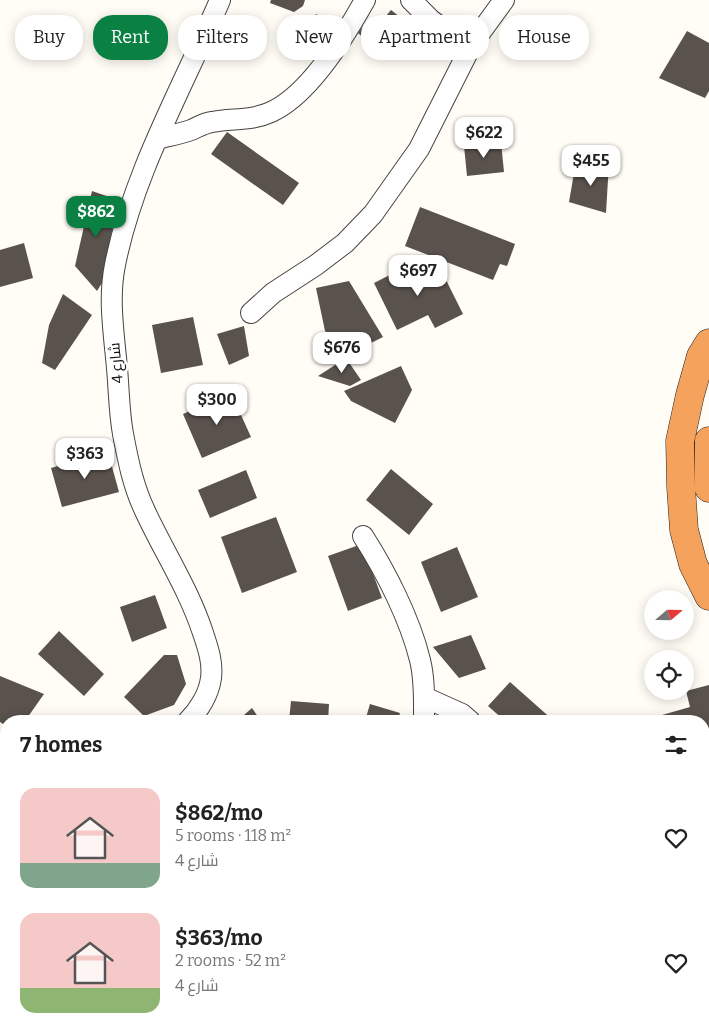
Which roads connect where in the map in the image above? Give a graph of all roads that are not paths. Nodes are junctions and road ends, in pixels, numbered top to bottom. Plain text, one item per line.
1 (220, 0) edge
2 (365, 0) edge
3 (411, 0) edge
4 (504, 0) edge
5 (427, 15) edge
6 (489, 21) edge
7 (464, 60) edge
8 (158, 139) junction
9 (251, 313) dead end
10 (709, 343) edge
11 (709, 441) edge
12 (709, 488) edge
13 (362, 536) dead end
14 (709, 596) edge
15 (424, 698) junction
16 (193, 715) edge
17 (424, 715) edge
18 (463, 715) edge

1 - 8 street, شارع 4
2 - 8 street
3 - 5 street
4 - 6 street
7 - 9 street
8 - 16 street, شارع 4
10 - 14 highway
11 - 12 highway
13 - 15 street
15 - 17 street
15 - 18 street

